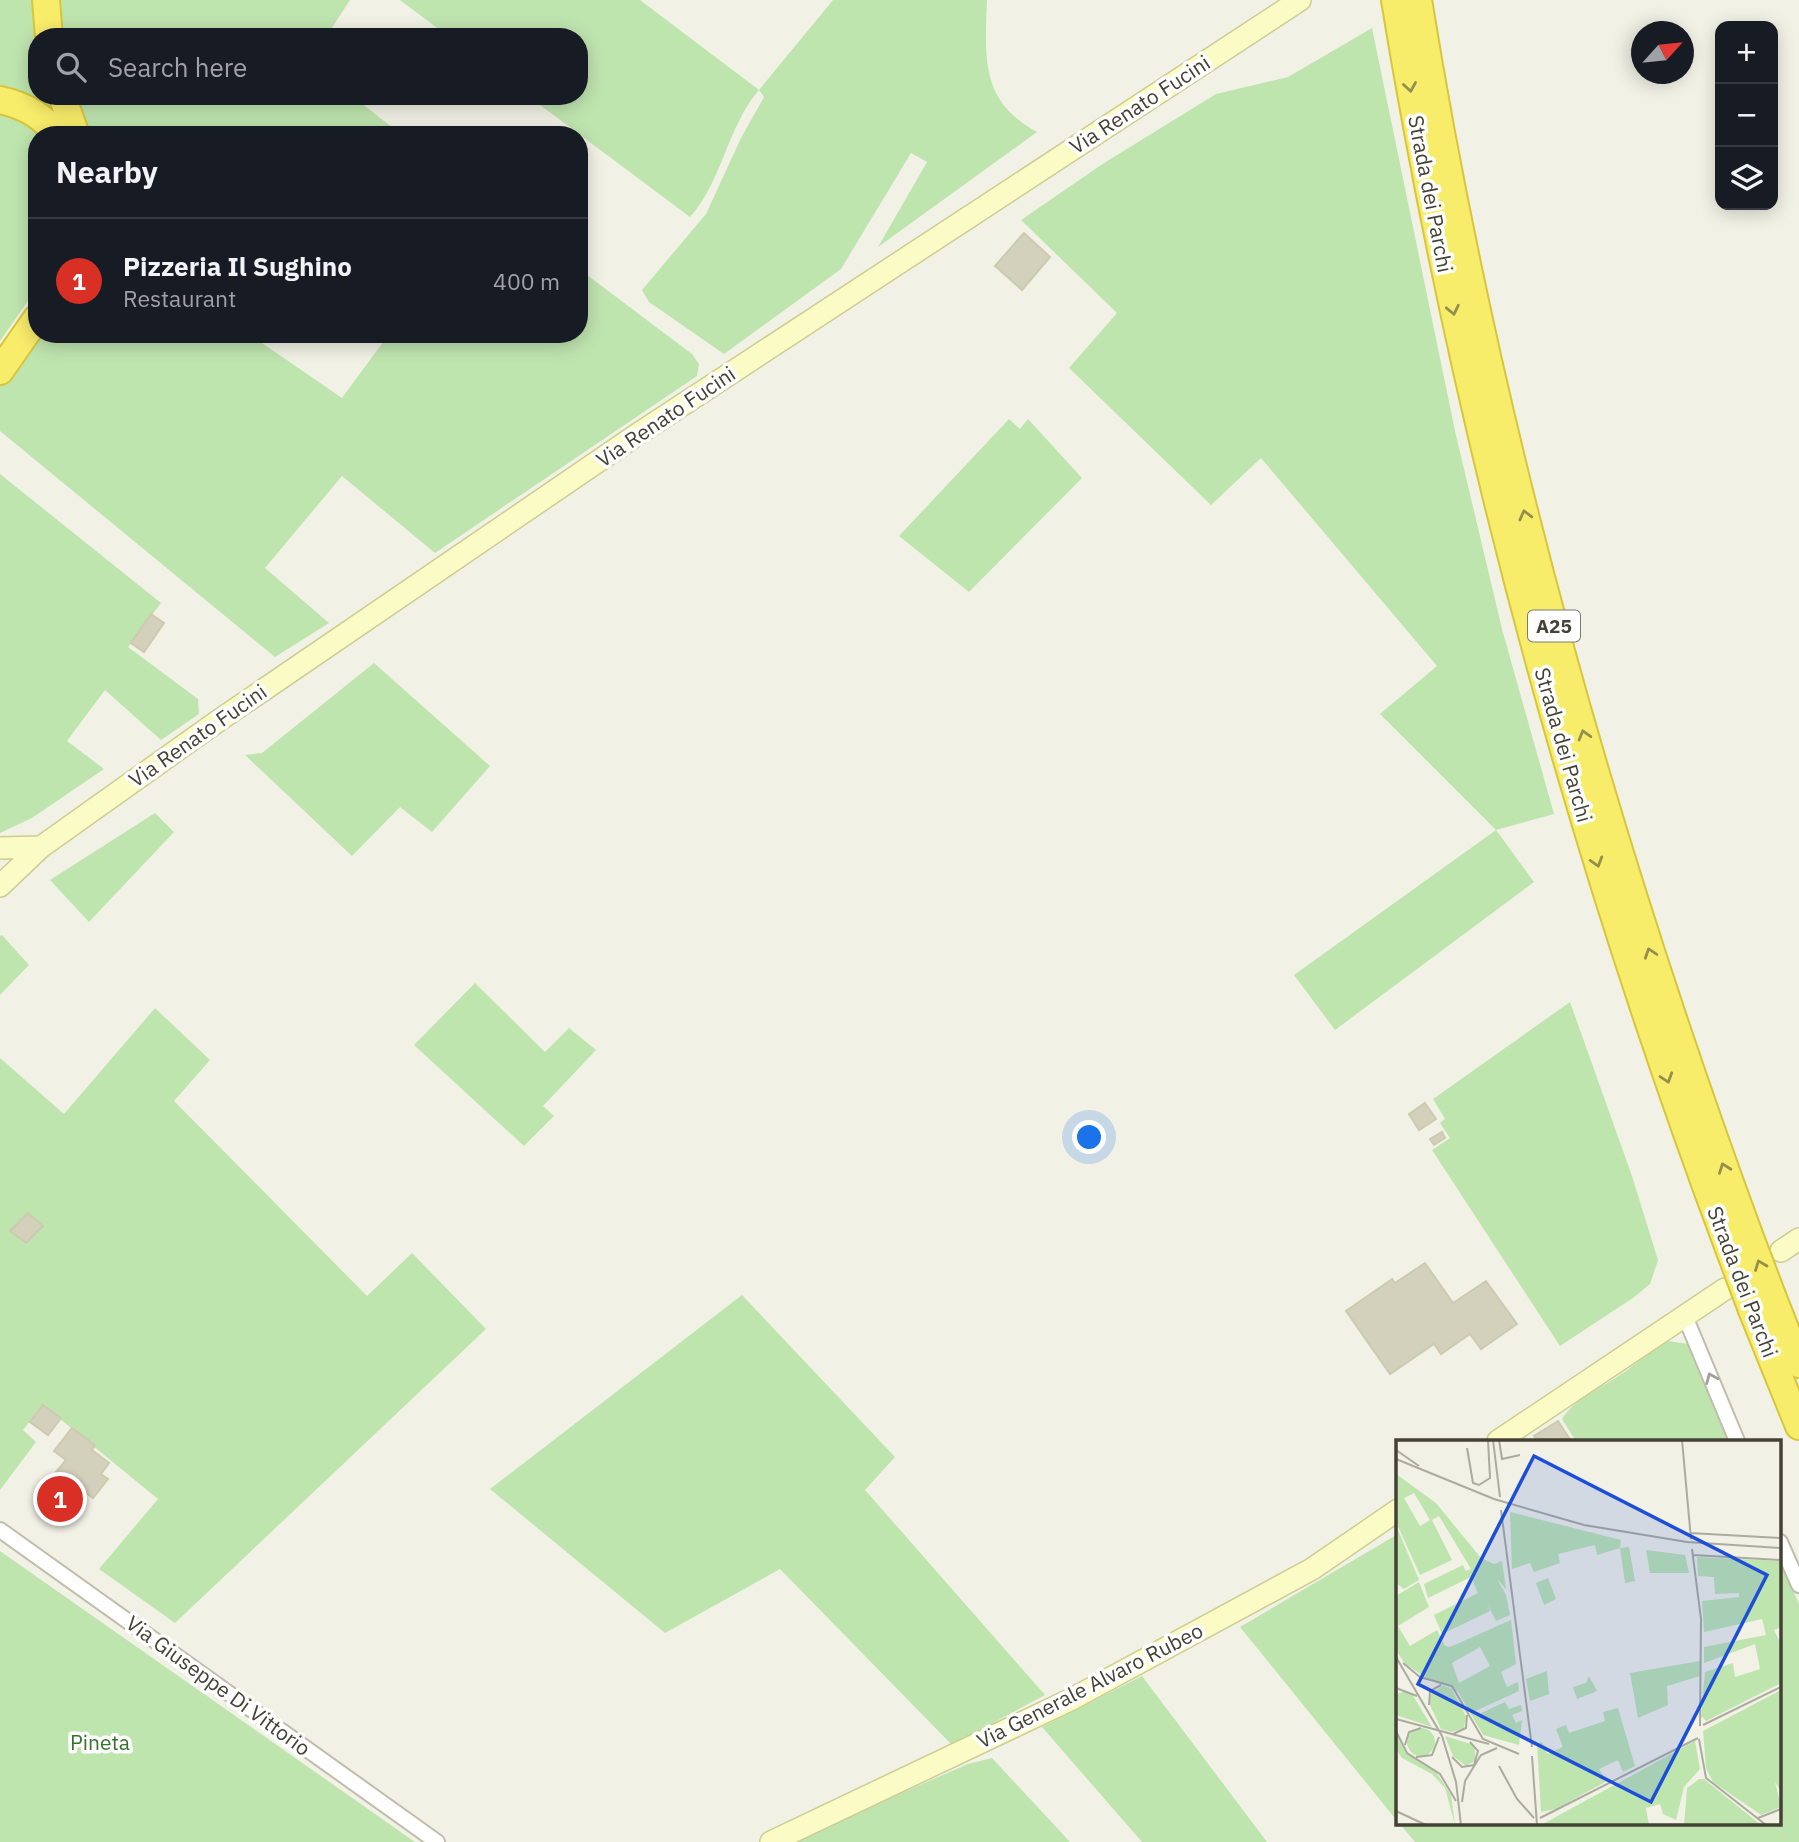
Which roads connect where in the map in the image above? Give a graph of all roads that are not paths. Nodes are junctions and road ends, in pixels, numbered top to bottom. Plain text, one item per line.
1 (46, 0) edge
2 (1300, 0) edge
3 (1408, 6) edge
4 (48, 28) edge
5 (0, 100) edge
6 (65, 105) edge
7 (48, 126) edge
8 (73, 126) edge
9 (28, 309) edge
10 (28, 331) edge
11 (0, 348) edge
12 (0, 371) edge
13 (41, 847) junction
14 (0, 848) edge
15 (0, 886) edge
16 (1799, 1239) edge
17 (1781, 1251) dead end
18 (1725, 1289) dead end
19 (1762, 1304) junction
20 (1684, 1314) junction
21 (1799, 1364) edge
22 (1799, 1426) edge
23 (1499, 1440) edge
24 (1737, 1440) edge
25 (1396, 1511) edge
26 (0, 1530) edge
27 (1782, 1547) edge
28 (1799, 1585) edge
29 (437, 1842) edge
30 (771, 1842) edge

1 - 4 highway
2 - 13 street, Via Renato Fucini
3 - 19 highway, Strada dei Parchi / A25, bridge
5 - 7 highway
6 - 8 highway
9 - 11 highway
10 - 12 highway
13 - 14 street
13 - 15 street, Via Renato Fucini
16 - 17 street
18 - 20 street
19 - 21 highway, Strada dei Parchi / A25
19 - 22 highway, Strada dei Parchi / A25
20 - 23 street
24 -> 20 street
25 - 30 street, Via Generale Alvaro Rubeo
26 - 29 street, Via Giuseppe Di Vittorio
27 - 28 street

